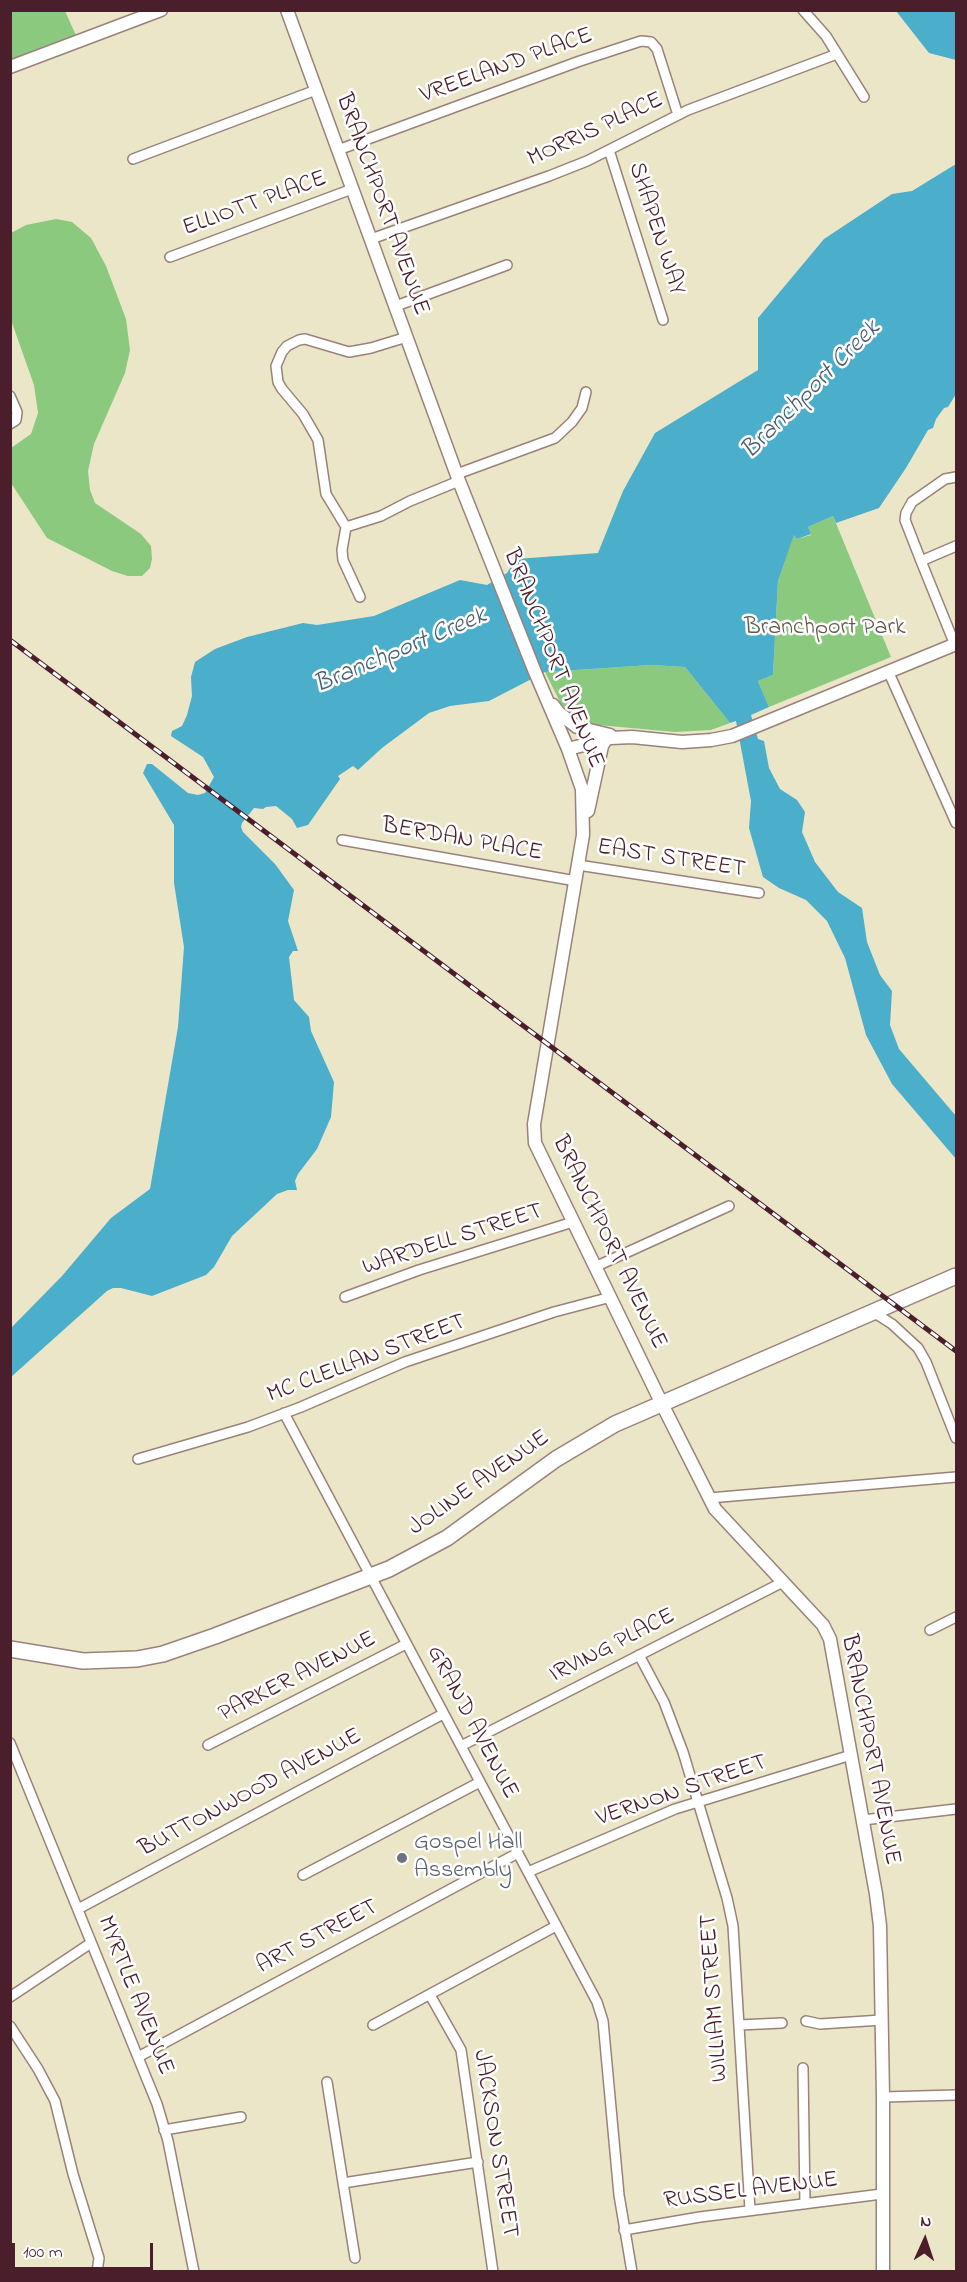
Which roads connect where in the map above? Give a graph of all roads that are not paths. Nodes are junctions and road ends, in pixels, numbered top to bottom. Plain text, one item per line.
1 (161, 10) edge
2 (287, 10) edge
3 (803, 10) edge
4 (837, 54) junction
5 (10, 67) edge
6 (316, 90) junction
7 (864, 97) dead end
8 (678, 115) junction
9 (338, 150) junction
10 (609, 150) junction
11 (133, 159) dead end
12 (352, 189) junction
13 (371, 239) junction
14 (171, 257) dead end
15 (507, 266) dead end
16 (396, 306) junction
17 (663, 320) dead end
18 (407, 337) junction
19 (586, 392) dead end
20 (10, 396) edge
21 (10, 424) edge
22 (458, 477) junction
23 (957, 477) edge
24 (346, 527) junction
25 (957, 546) edge
26 (921, 561) junction
27 (360, 597) dead end
28 (956, 645) edge
29 (889, 673) junction
30 (545, 695) junction
31 (632, 737) junction
32 (606, 739) junction
33 (568, 749) junction
34 (957, 823) edge
35 (583, 835) junction
36 (342, 840) dead end
37 (578, 865) junction
38 (576, 881) junction
39 (759, 893) dead end
40 (729, 1206) dead end
41 (573, 1222) junction
42 (597, 1266) junction
43 (957, 1276) edge
44 (345, 1297) dead end
45 (610, 1297) junction
46 (873, 1312) junction
47 (662, 1404) junction
48 (284, 1413) junction
49 (957, 1438) edge
50 (138, 1459) dead end
51 (957, 1477) edge
52 (710, 1498) junction
53 (370, 1576) junction
54 (783, 1582) junction
55 (957, 1617) edge
56 (930, 1630) dead end
57 (406, 1644) junction
58 (10, 1649) edge
59 (28, 1652) junction
60 (639, 1655) junction
61 (10, 1658) edge
62 (442, 1714) junction
63 (10, 1743) edge
64 (208, 1745) dead end
65 (461, 1746) junction
66 (851, 1755) junction
67 (480, 1782) junction
68 (698, 1802) junction
69 (957, 1809) edge
70 (863, 1820) junction
71 (518, 1853) junction
72 (528, 1872) junction
73 (303, 1875) dead end
74 (78, 1909) junction
75 (556, 1926) junction
76 (91, 1944) junction
77 (430, 1995) junction
78 (10, 1997) edge
79 (882, 2020) junction
80 (806, 2021) dead end
81 (782, 2023) dead end
82 (373, 2025) dead end
83 (739, 2025) junction
84 (10, 2026) edge
85 (138, 2057) junction
86 (803, 2068) dead end
87 (327, 2082) dead end
88 (957, 2095) edge
89 (883, 2097) junction
90 (241, 2117) dead end
91 (164, 2130) junction
92 (478, 2162) junction
93 (343, 2183) junction
94 (882, 2194) junction
95 (805, 2204) junction
96 (750, 2211) junction
97 (624, 2230) junction
98 (355, 2258) dead end
99 (97, 2271) edge
100 (194, 2271) edge
101 (493, 2271) edge
102 (632, 2271) edge
103 (883, 2271) edge

1 - 5 street
2 - 6 street, BRANCHPORT AVENUE
3 - 4 street
4 - 7 street
4 - 8 street, MORRIS PLACE
6 - 9 street, BRANCHPORT AVENUE
6 - 11 street
8 - 9 street, VREELAND PLACE
8 - 10 street, MORRIS PLACE
9 - 12 street, BRANCHPORT AVENUE
10 - 13 street, MORRIS PLACE
10 - 17 street, SHAPEN WAY
12 - 13 street, BRANCHPORT AVENUE
12 - 14 street, ELLIOTT PLACE
13 - 16 street, BRANCHPORT AVENUE
15 - 16 street
16 - 18 street, BRANCHPORT AVENUE
18 - 22 street, BRANCHPORT AVENUE
18 - 24 street
19 - 22 street
20 - 21 street
22 - 24 street
22 - 30 street, BRANCHPORT AVENUE
23 - 26 street
24 - 27 street
25 - 26 street
26 - 28 street
28 - 29 street
29 - 31 street
29 - 34 street
30 - 31 street
30 - 33 street, BRANCHPORT AVENUE
31 - 32 street
32 - 33 street
32 - 35 street
33 - 35 street, BRANCHPORT AVENUE
35 - 37 street, BRANCHPORT AVENUE
36 - 38 street, BERDAN PLACE
37 - 38 street, BRANCHPORT AVENUE
37 - 39 street, EAST STREET
38 - 41 street, BRANCHPORT AVENUE
40 - 42 street
41 - 42 street, BRANCHPORT AVENUE
41 - 44 street, WARDELL STREET
42 - 45 street, BRANCHPORT AVENUE
43 - 46 main road, JOLINE AVENUE
45 - 47 street, BRANCHPORT AVENUE
45 - 48 street, MC CLELLAN STREET
46 - 47 main road, JOLINE AVENUE
46 - 49 street
47 - 52 street, BRANCHPORT AVENUE
47 - 53 main road, JOLINE AVENUE
48 - 50 street, MC CLELLAN STREET
48 - 53 street, GRAND AVENUE
51 - 52 street
52 - 54 street, BRANCHPORT AVENUE
53 - 57 street, GRAND AVENUE
53 - 59 main road, JOLINE AVENUE
54 - 60 street, IRVING PLACE
54 - 66 street, BRANCHPORT AVENUE
55 - 56 street
57 - 62 street, GRAND AVENUE
57 - 64 street, PARKER AVENUE
58 - 59 main road, JOLINE AVENUE
59 - 61 street
60 - 65 street, IRVING PLACE
60 - 68 street, WILLIAM STREET
62 - 65 street, GRAND AVENUE
62 - 74 street, BUTTONWOOD AVENUE
63 - 74 street, MYRTLE AVENUE
65 - 67 street, GRAND AVENUE
66 - 68 street, VERNON STREET
66 - 70 street, BRANCHPORT AVENUE
67 - 71 street, GRAND AVENUE
67 - 73 street
68 - 72 street, VERNON STREET
68 - 83 street, WILLIAM STREET
69 - 70 street
70 - 79 street, BRANCHPORT AVENUE
71 - 72 street, GRAND AVENUE
71 - 85 street, ART STREET
72 - 75 street, GRAND AVENUE
74 - 76 street, MYRTLE AVENUE
75 - 77 street
75 - 97 street, GRAND AVENUE
76 - 78 street
76 - 85 street, MYRTLE AVENUE
77 - 82 street
77 - 92 street, JACKSON STREET
79 - 80 street
79 - 89 street, BRANCHPORT AVENUE
81 - 83 street
83 - 96 street, WILLIAM STREET
84 - 99 street
85 - 91 street, MYRTLE AVENUE
86 - 95 street
87 - 93 street
88 - 89 street
89 - 94 street, BRANCHPORT AVENUE
90 - 91 street
91 - 100 street, MYRTLE AVENUE
92 - 93 street
92 - 101 street, JACKSON STREET
93 - 98 street
94 - 95 street, RUSSEL AVENUE
94 - 103 street, BRANCHPORT AVENUE
95 - 96 street, RUSSEL AVENUE
96 - 97 street, RUSSEL AVENUE
97 - 102 street, GRAND AVENUE

